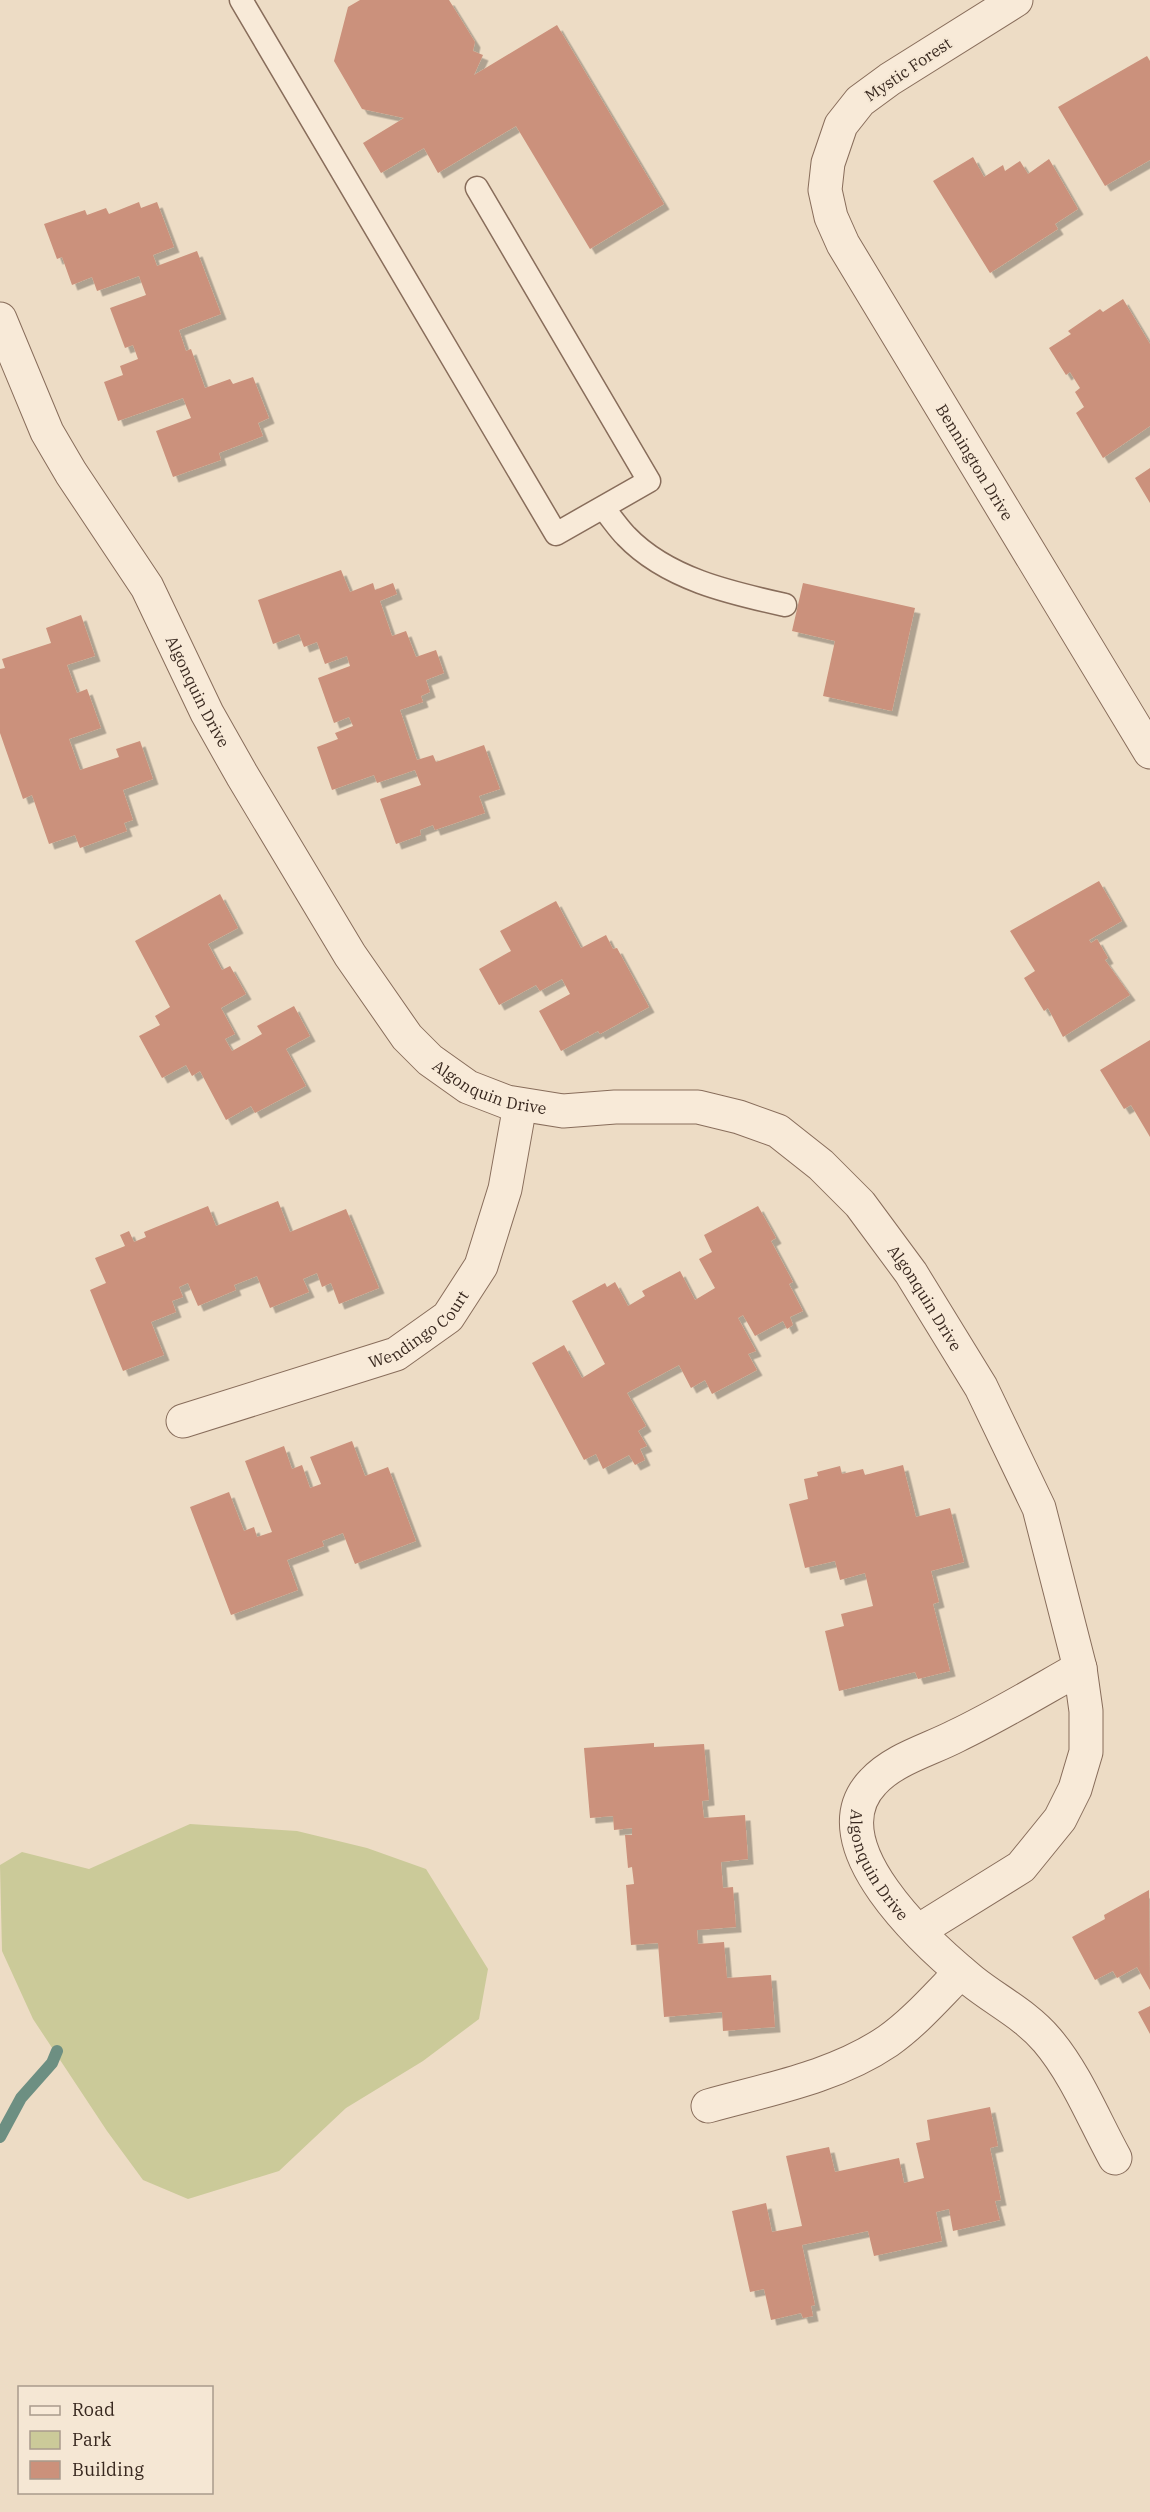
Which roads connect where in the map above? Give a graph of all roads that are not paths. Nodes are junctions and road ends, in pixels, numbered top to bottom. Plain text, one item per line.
1 (241, 0) edge
2 (1016, 0) edge
3 (828, 163) joint
4 (477, 188) dead end
5 (0, 319) edge
6 (603, 508) junction
7 (785, 605) dead end
8 (1150, 752) edge
9 (520, 1105) junction
10 (183, 1421) dead end
11 (1080, 1668) junction
12 (918, 1931) junction
13 (961, 1972) junction
14 (708, 2106) dead end
15 (1114, 2158) dead end

1 - 6 lane
2 - 3 street, Mystic Forest
3 - 8 street, Bennington Drive
4 - 6 lane
5 - 9 street, Algonquin Drive
6 - 7 lane
9 - 10 street, Wendingo Court
9 - 11 street, Algonquin Drive
11 - 12 street, Algonquin Drive
11 - 12 street, Algonquin Drive
12 - 13 street, Algonquin Drive
13 - 14 street
13 - 15 street, Algonquin Drive

